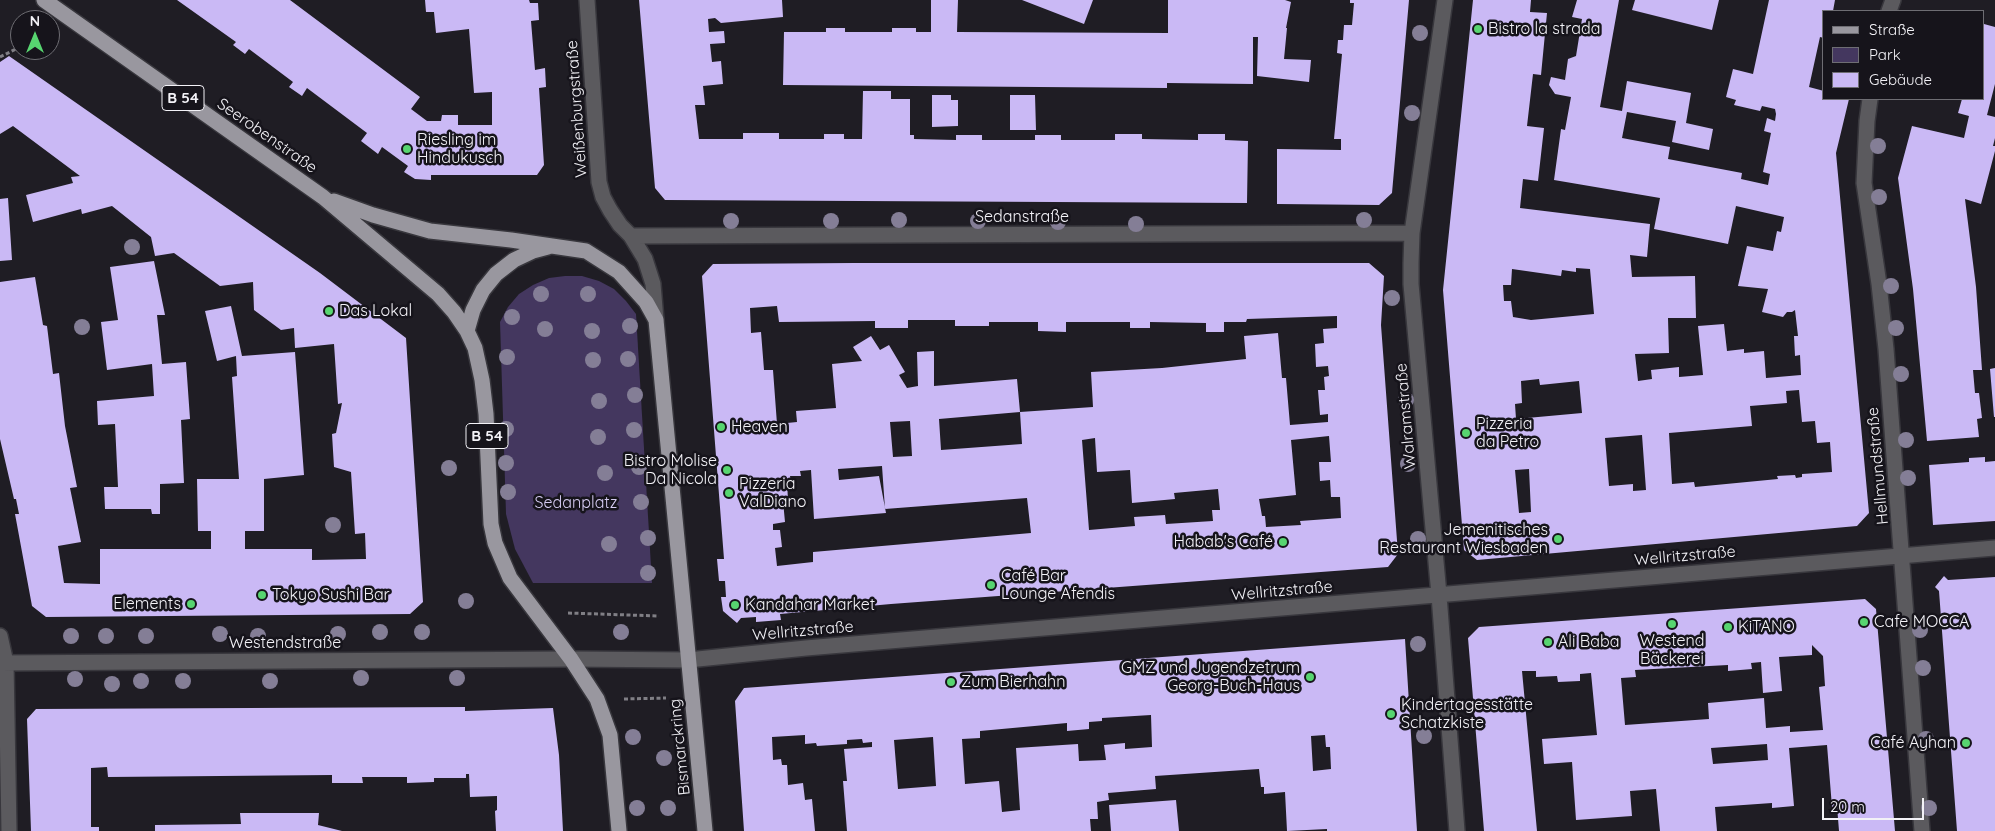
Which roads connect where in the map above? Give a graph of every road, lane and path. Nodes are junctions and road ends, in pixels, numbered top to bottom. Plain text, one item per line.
1 (44, 0) edge
2 (587, 0) edge
3 (1444, 0) edge
4 (1870, 100) edge
5 (323, 197) junction
6 (1412, 233) junction
7 (632, 236) junction
8 (554, 246) junction
9 (656, 320) junction
10 (467, 331) junction
11 (1995, 548) edge
12 (1903, 555) junction
13 (1440, 595) junction
14 (564, 613) dead end
15 (662, 617) dead end
16 (0, 636) edge
17 (571, 659) junction
18 (688, 660) junction
19 (3, 663) edge
20 (666, 698) dead end
21 (623, 700) dead end
22 (8, 831) edge
23 (619, 831) edge
24 (705, 831) edge
25 (1457, 831) edge
26 (1922, 831) edge

1 - 5 main road, Seerobenstraße / B 54
2 - 7 street, Weißenburgstraße
3 - 6 street, Walramstraße
4 - 12 street, Hellmundstraße
5 - 8 main road, B 54
5 - 10 main road, B 54
6 - 7 street, Sedanstraße
6 - 13 street, Walramstraße
7 - 9 street
8 - 9 main road, B 54
8 - 10 main road
9 - 18 main road, B 54
10 - 17 main road, B 54
11 - 12 street, Wellritzstraße
12 - 13 street, Wellritzstraße
12 - 26 street, Hellmundstraße
13 - 18 street, Wellritzstraße
13 - 25 street, Walramstraße
14 - 15 path
16 - 19 street
17 - 18 street, Wellritzstraße
17 - 19 street, Westendstraße
17 - 23 main road, B 54
18 - 24 main road, Bismarckring / B 54
19 - 22 street
20 - 21 path

